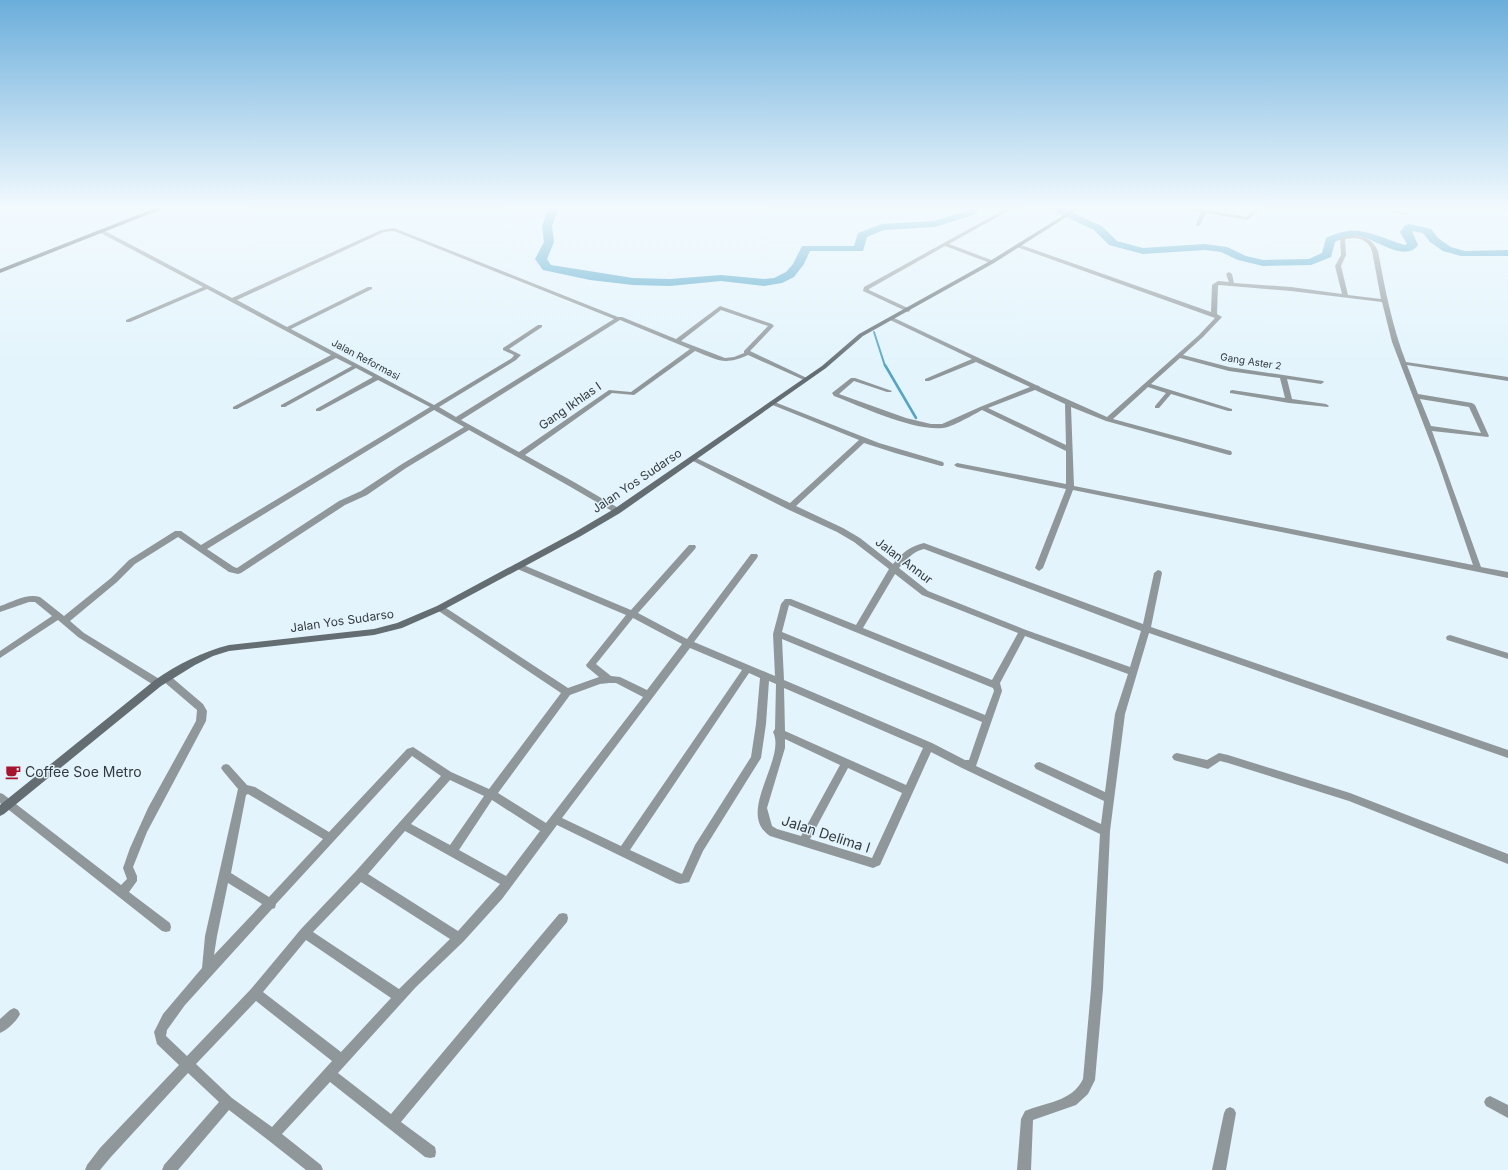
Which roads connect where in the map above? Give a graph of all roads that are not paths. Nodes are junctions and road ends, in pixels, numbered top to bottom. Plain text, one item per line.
1 (24, 262) edge
2 (159, 262) edge
3 (316, 262) edge
4 (475, 262) edge
5 (914, 262) edge
6 (992, 262) edge
7 (1063, 262) edge
8 (1342, 262) edge
9 (1376, 262) edge
10 (0, 271) edge
11 (1229, 274) dead end
12 (1232, 284) junction
13 (208, 287) junction
14 (370, 288) dead end
15 (1345, 295) junction
16 (233, 300) junction
17 (1384, 301) junction
18 (908, 310) junction
19 (1214, 315) junction
20 (618, 319) junction
21 (892, 319) junction
22 (128, 321) dead end
23 (540, 326) dead end
24 (287, 329) junction
25 (676, 341) junction
26 (695, 348) junction
27 (748, 353) junction
28 (336, 355) junction
29 (1179, 356) junction
30 (975, 360) junction
31 (1404, 363) junction
32 (356, 366) junction
33 (1283, 376) junction
34 (377, 378) junction
35 (806, 379) junction
36 (1508, 379) edge
37 (927, 380) dead end
38 (1321, 382) dead end
39 (1147, 385) junction
40 (1037, 387) junction
41 (889, 390) dead end
42 (1170, 392) junction
43 (1232, 392) dead end
44 (1416, 396) junction
45 (1289, 401) junction
46 (772, 403) junction
47 (1068, 403) junction
48 (283, 406) dead end
49 (1326, 406) dead end
50 (434, 407) junction
51 (1157, 407) dead end
52 (236, 408) dead end
53 (982, 408) junction
54 (318, 410) dead end
55 (1230, 410) dead end
56 (456, 420) junction
57 (1108, 420) junction
58 (468, 428) junction
59 (1428, 428) junction
60 (863, 440) junction
61 (1070, 450) junction
62 (1229, 453) dead end
63 (520, 455) junction
64 (692, 459) junction
65 (941, 464) dead end
66 (957, 464) dead end
67 (1070, 488) junction
68 (790, 507) junction
69 (617, 511) junction
70 (692, 547) dead end
71 (202, 548) junction
72 (754, 556) dead end
73 (518, 566) junction
74 (893, 568) junction
75 (1039, 568) dead end
76 (1478, 569) junction
77 (1158, 573) dead end
78 (1508, 575) edge
79 (440, 608) junction
80 (0, 609) edge
81 (632, 614) junction
82 (61, 618) junction
83 (858, 628) junction
84 (1146, 629) junction
85 (1023, 632) junction
86 (776, 634) junction
87 (1450, 638) dead end
88 (687, 642) junction
89 (0, 655) edge
90 (1508, 656) edge
91 (748, 668) junction
92 (1134, 672) junction
93 (765, 675) junction
94 (166, 678) junction
95 (609, 679) junction
96 (780, 682) junction
97 (158, 683) junction
98 (995, 684) junction
99 (567, 692) junction
100 (648, 695) junction
101 (987, 720) junction
102 (778, 732) junction
103 (929, 746) junction
104 (1508, 754) edge
105 (1177, 757) dead end
106 (846, 762) junction
107 (964, 764) junction
108 (1039, 766) dead end
109 (226, 768) dead end
110 (448, 774) junction
111 (245, 790) junction
112 (908, 791) junction
113 (491, 794) junction
114 (0, 797) edge
115 (1109, 799) junction
116 (9, 804) junction
117 (0, 811) edge
118 (556, 820) junction
119 (404, 825) junction
120 (548, 830) junction
121 (1105, 831) junction
122 (330, 838) junction
123 (804, 841) junction
124 (452, 852) junction
125 (623, 852) junction
126 (1508, 859) edge
127 (225, 875) junction
128 (360, 875) junction
129 (508, 883) junction
130 (128, 886) junction
131 (271, 904) junction
132 (563, 918) dead end
133 (166, 927) dead end
134 (305, 934) junction
135 (459, 938) junction
136 (207, 971) junction
137 (255, 993) junction
138 (400, 997) junction
139 (14, 1014) dead end
140 (0, 1027) edge
141 (341, 1060) junction
142 (188, 1066) junction
143 (329, 1074) junction
144 (228, 1102) junction
145 (1490, 1102) dead end
146 (1508, 1112) edge
147 (1230, 1113) dead end
148 (394, 1122) junction
149 (273, 1135) junction
150 (430, 1152) dead end
151 (92, 1170) edge
152 (170, 1170) edge
153 (316, 1170) edge
154 (1024, 1170) edge
155 (1219, 1170) edge

1 - 10 main road
2 - 13 street, Jalan Reformasi
3 - 16 street
4 - 20 street
5 - 18 street
6 - 18 street, Jalan Yos Sudarso
7 - 19 street
8 - 15 street
9 - 17 street
11 - 12 street
12 - 15 street
12 - 19 street
13 - 16 street, Jalan Reformasi
13 - 22 street
14 - 24 street
15 - 17 street
16 - 24 street, Jalan Reformasi
17 - 31 street
18 - 21 street, Jalan Yos Sudarso
19 - 29 street
20 - 25 street
20 - 56 street
21 - 30 street
21 - 35 street, Jalan Yos Sudarso
23 - 50 street
24 - 28 street, Jalan Reformasi
25 - 26 street
25 - 27 street
26 - 27 street
26 - 63 street, Gang Ikhlas I
27 - 35 street
28 - 32 street, Jalan Reformasi
28 - 52 street
29 - 33 street, Gang Aster 2
29 - 39 street
30 - 37 street
30 - 40 street
31 - 36 street
31 - 44 street
32 - 34 street, Jalan Reformasi
32 - 48 street
33 - 38 street, Gang Aster 2
33 - 45 street
34 - 50 street, Jalan Reformasi
34 - 54 street
35 - 46 street, Jalan Yos Sudarso
39 - 42 street
39 - 57 street
40 - 47 street
40 - 53 street
41 - 53 street
42 - 51 street
42 - 55 street
43 - 45 street
44 - 59 street
44 - 59 street
45 - 49 street
46 - 60 street
46 - 64 street, Jalan Yos Sudarso
47 - 57 street
47 - 61 street
50 - 56 street, Jalan Reformasi
50 - 71 street
53 - 61 street
56 - 58 street, Jalan Reformasi
57 - 62 street
58 - 63 street, Jalan Reformasi
58 - 71 street
59 - 76 street
60 - 65 street
60 - 68 street
61 - 67 street
63 - 69 street, Jalan Reformasi
64 - 68 street, Jalan Annur
64 - 69 street, Jalan Yos Sudarso
66 - 67 street
67 - 75 street
67 - 76 street
68 - 74 street, Jalan Annur
69 - 73 street, Jalan Yos Sudarso
70 - 81 street
71 - 82 street
72 - 88 street
73 - 79 street, Jalan Yos Sudarso
73 - 81 street
74 - 83 street
74 - 84 street
74 - 85 street, Jalan Annur
76 - 78 street
77 - 84 street
79 - 94 street, Jalan Yos Sudarso
79 - 99 street
80 - 82 street
81 - 88 street
81 - 95 street
82 - 89 street
82 - 97 street
83 - 86 street
83 - 98 street
84 - 92 street
84 - 104 street
85 - 92 street, Jalan Annur
85 - 98 street
86 - 96 street, Jalan Delima I
86 - 101 street
87 - 90 street
88 - 91 street
88 - 100 street
91 - 93 street
91 - 125 street
92 - 115 street
93 - 96 street
93 - 125 street
94 - 97 street, Jalan Yos Sudarso
94 - 130 street
95 - 99 street
95 - 100 street
96 - 102 street, Jalan Delima I
96 - 103 street
97 - 116 street, Jalan Yos Sudarso
98 - 101 street
99 - 113 street
100 - 118 street
101 - 107 street
102 - 106 street
102 - 123 street, Jalan Delima I
103 - 107 street
103 - 112 street, Jalan Delima I
105 - 126 street
106 - 112 street
106 - 123 street
107 - 121 street
108 - 115 street
109 - 111 street
110 - 113 street
110 - 119 street
110 - 122 street
111 - 122 street
111 - 127 street
112 - 123 street, Jalan Delima I
113 - 120 street
113 - 124 street
114 - 116 street
115 - 121 street
116 - 117 street, Jalan Yos Sudarso
116 - 130 street
118 - 120 street
118 - 125 street
119 - 124 street
119 - 128 street
120 - 129 street
121 - 154 street
122 - 131 street
124 - 129 street
127 - 131 street
127 - 136 street
128 - 134 street
128 - 135 street
129 - 135 street
130 - 133 street
131 - 136 street
132 - 148 street
134 - 137 street
134 - 138 street
135 - 138 street
136 - 142 street
137 - 141 street
137 - 142 street
138 - 141 street
139 - 140 street
141 - 143 street
142 - 144 street
142 - 151 street
143 - 148 street
143 - 149 street
144 - 149 street
144 - 152 street
145 - 146 street
147 - 155 street
148 - 150 street
149 - 153 street

